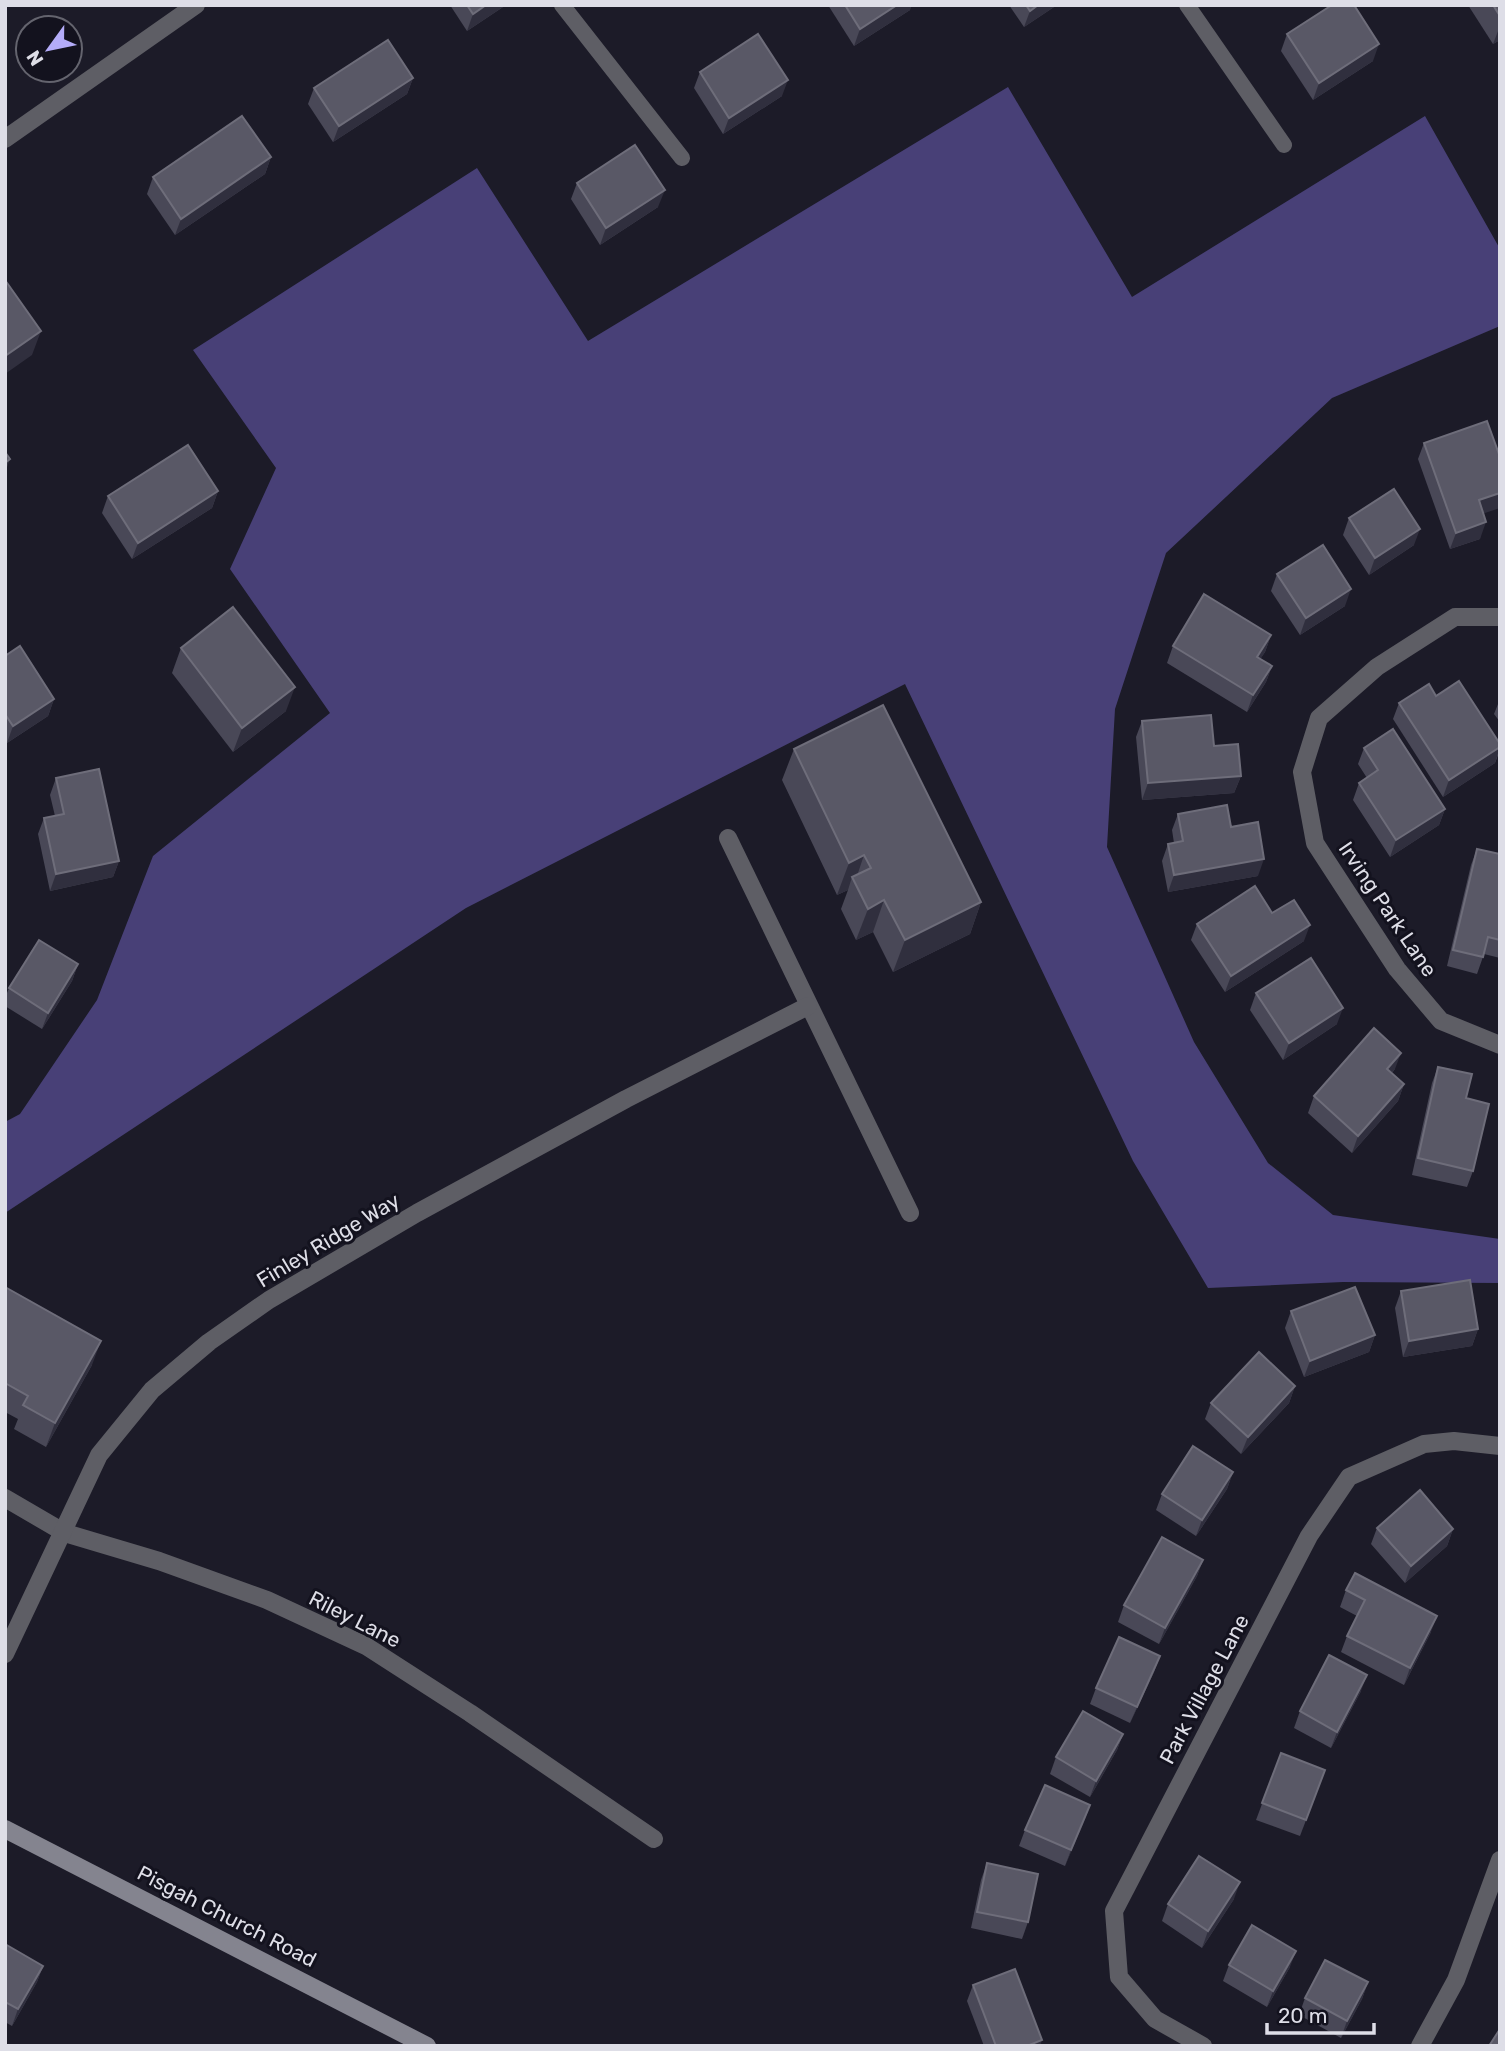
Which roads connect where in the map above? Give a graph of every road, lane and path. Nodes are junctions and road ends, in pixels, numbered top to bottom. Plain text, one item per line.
1 (195, 5) edge
2 (562, 5) edge
3 (1187, 5) edge
4 (5, 139) edge
5 (1284, 145) dead end
6 (682, 158) dead end
7 (1500, 617) edge
8 (728, 838) dead end
9 (808, 1006) junction
10 (1500, 1045) edge
11 (910, 1213) dead end
12 (1500, 1447) edge
13 (5, 1498) edge
14 (65, 1533) junction
15 (5, 1654) edge
16 (5, 1829) edge
17 (654, 1839) dead end
18 (1500, 1860) edge
19 (427, 2046) edge
20 (1203, 2046) edge
21 (1420, 2046) edge

1 - 4 street
2 - 6 lane
3 - 5 lane
7 - 10 street, Irving Park Lane
8 - 9 street
9 - 11 street
9 - 14 street, Finley Ridge Way
12 - 20 street, Park Village Lane
13 - 14 street, Riley Lane
14 - 15 street, Finley Ridge Way
14 - 17 street, Riley Lane
16 - 19 main road, Pisgah Church Road
18 - 21 street

